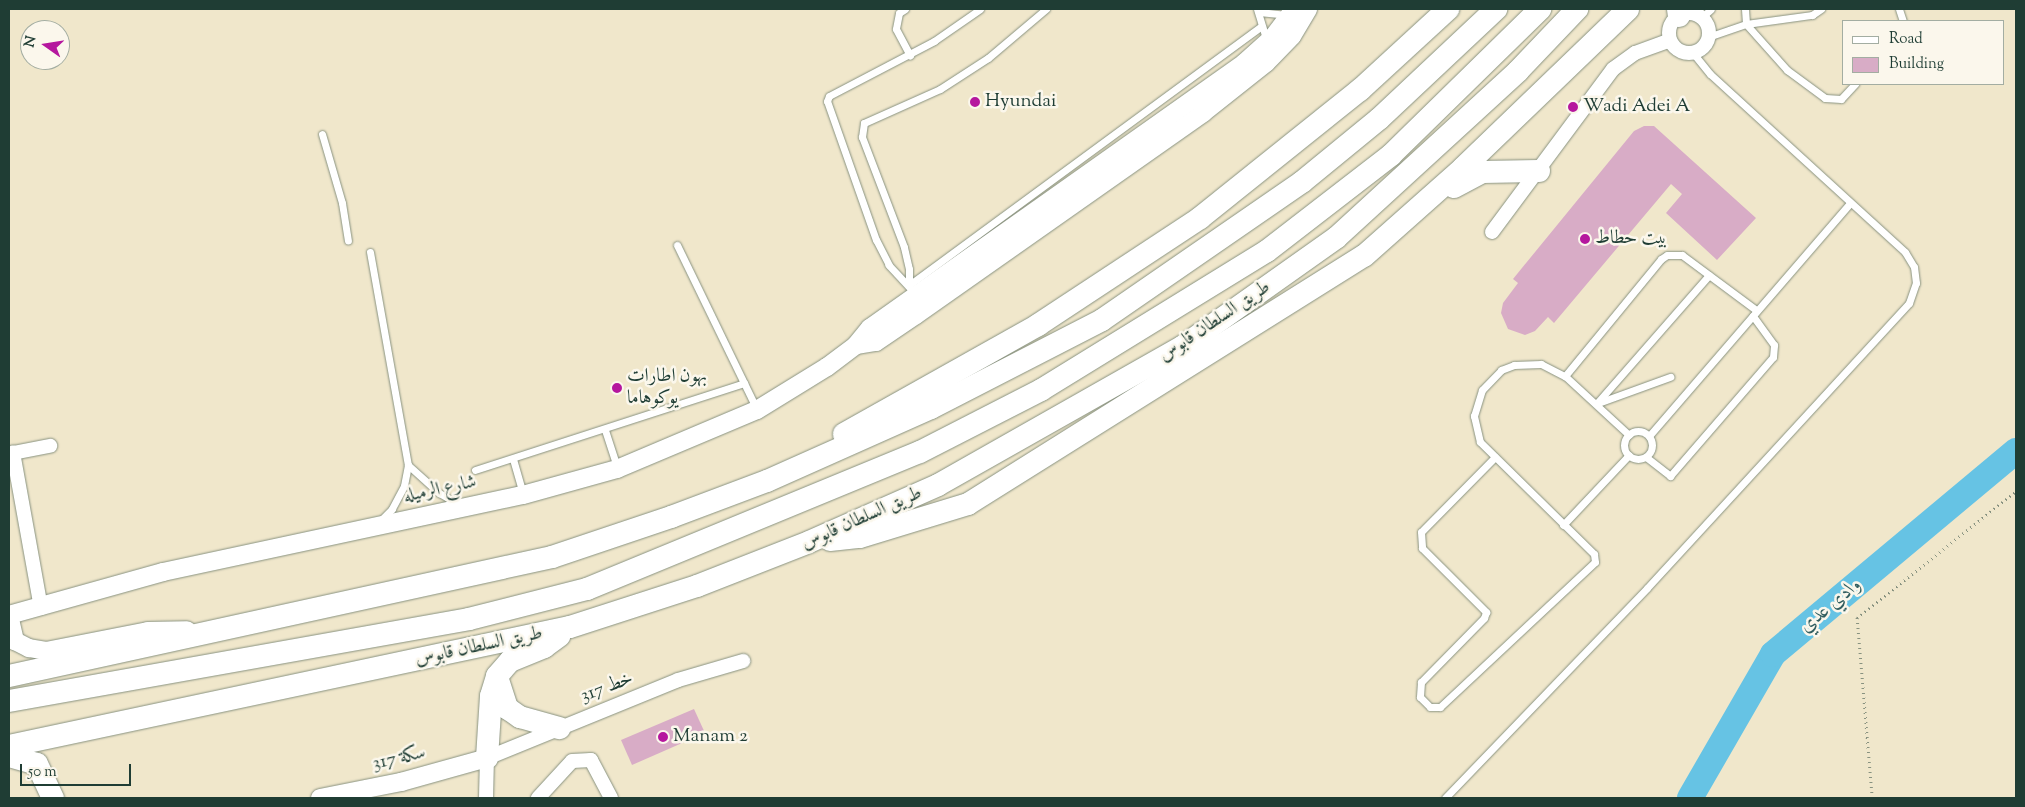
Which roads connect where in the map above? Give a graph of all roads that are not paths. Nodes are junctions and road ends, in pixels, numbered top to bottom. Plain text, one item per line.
1 (905, 9) edge
2 (980, 9) edge
3 (1046, 9) edge
4 (1308, 9) edge
5 (1448, 9) edge
6 (1496, 9) edge
7 (1540, 9) edge
8 (1577, 9) edge
9 (1628, 9) edge
10 (1744, 9) edge
11 (1821, 9) edge
12 (1258, 10) edge
13 (1293, 12) edge
14 (1692, 13) edge
15 (1746, 24) junction
16 (1264, 35) junction
17 (1708, 36) junction
18 (1670, 40) junction
19 (1693, 53) junction
20 (910, 55) junction
21 (1854, 85) edge
22 (1228, 93) junction
23 (322, 134) dead end
24 (1539, 171) junction
25 (1850, 203) junction
26 (1417, 209) junction
27 (1492, 232) dead end
28 (348, 241) dead end
29 (677, 245) dead end
30 (370, 252) dead end
31 (1709, 275) junction
32 (912, 291) junction
33 (1754, 313) junction
34 (856, 345) junction
35 (1565, 376) junction
36 (1670, 377) dead end
37 (744, 383) junction
38 (1597, 403) junction
39 (757, 410) junction
40 (605, 430) junction
41 (1628, 435) junction
42 (1649, 436) junction
43 (50, 446) dead end
44 (1629, 455) junction
45 (1494, 456) junction
46 (1646, 456) junction
47 (513, 459) junction
48 (408, 465) junction
49 (617, 469) junction
50 (475, 470) dead end
51 (767, 481) junction
52 (523, 495) junction
53 (464, 507) junction
54 (376, 525) junction
55 (1563, 525) junction
56 (809, 542) junction
57 (41, 608) junction
58 (9, 615) edge
59 (570, 628) junction
60 (223, 629) junction
61 (743, 661) dead end
62 (9, 676) edge
63 (497, 676) junction
64 (9, 701) edge
65 (558, 728) junction
66 (9, 746) edge
67 (9, 756) edge
68 (487, 758) junction
69 (53, 798) edge
70 (320, 798) edge
71 (486, 798) edge
72 (538, 798) edge
73 (611, 798) edge
74 (1445, 798) edge

1 - 20 lane
2 - 20 lane
3 - 32 lane
4 - 22 street
5 - 51 highway
6 - 51 highway
7 - 64 highway, طريق السلطان قابوس
8 - 56 highway, طريق السلطان قابوس
9 - 26 highway
10 - 15 lane
11 - 15 lane
12 - 13 lane
12 - 16 lane
13 - 16 street
14 - 17 street
14 - 18 street
15 - 17 lane
15 - 21 lane
16 - 22 street
16 - 32 street
17 - 19 street
18 - 19 street
18 - 24 street
19 - 25 lane
20 - 32 lane
22 - 34 street
23 - 28 lane
24 - 26 highway
24 - 27 street
25 - 33 lane
25 - 74 lane
26 - 56 highway
29 - 37 lane
30 - 48 lane
31 - 33 lane
31 - 35 lane
31 - 38 lane
32 - 34 street
33 - 42 lane
33 - 46 lane
34 - 39 street, شارع الرميله
35 - 38 lane
35 - 45 lane
36 - 38 lane
37 - 39 lane
37 - 40 lane
38 - 41 lane
39 - 49 street, شارع الرميله
40 - 47 lane
40 - 49 lane
41 - 42 lane
41 - 44 lane
42 - 46 lane
43 - 57 street
44 - 46 lane
44 - 55 lane
45 - 55 lane
45 - 55 lane
47 - 50 lane
47 - 52 lane
48 - 53 lane
48 - 54 lane
49 - 52 street, شارع الرميله
51 - 60 highway
52 - 53 street, شارع الرميله
53 - 54 street, شارع الرميله
54 - 57 street, شارع الرميله
56 - 59 highway, طريق السلطان قابوس
57 - 58 street, شارع الرميله
58 - 60 street
59 - 63 highway
59 - 66 highway, طريق السلطان قابوس
60 - 62 highway
61 - 65 street, خط 317
63 - 65 highway
63 - 68 highway
65 - 68 street, خط 317
67 - 69 highway
68 - 70 street, سكة 317
68 - 71 street
72 - 73 street

